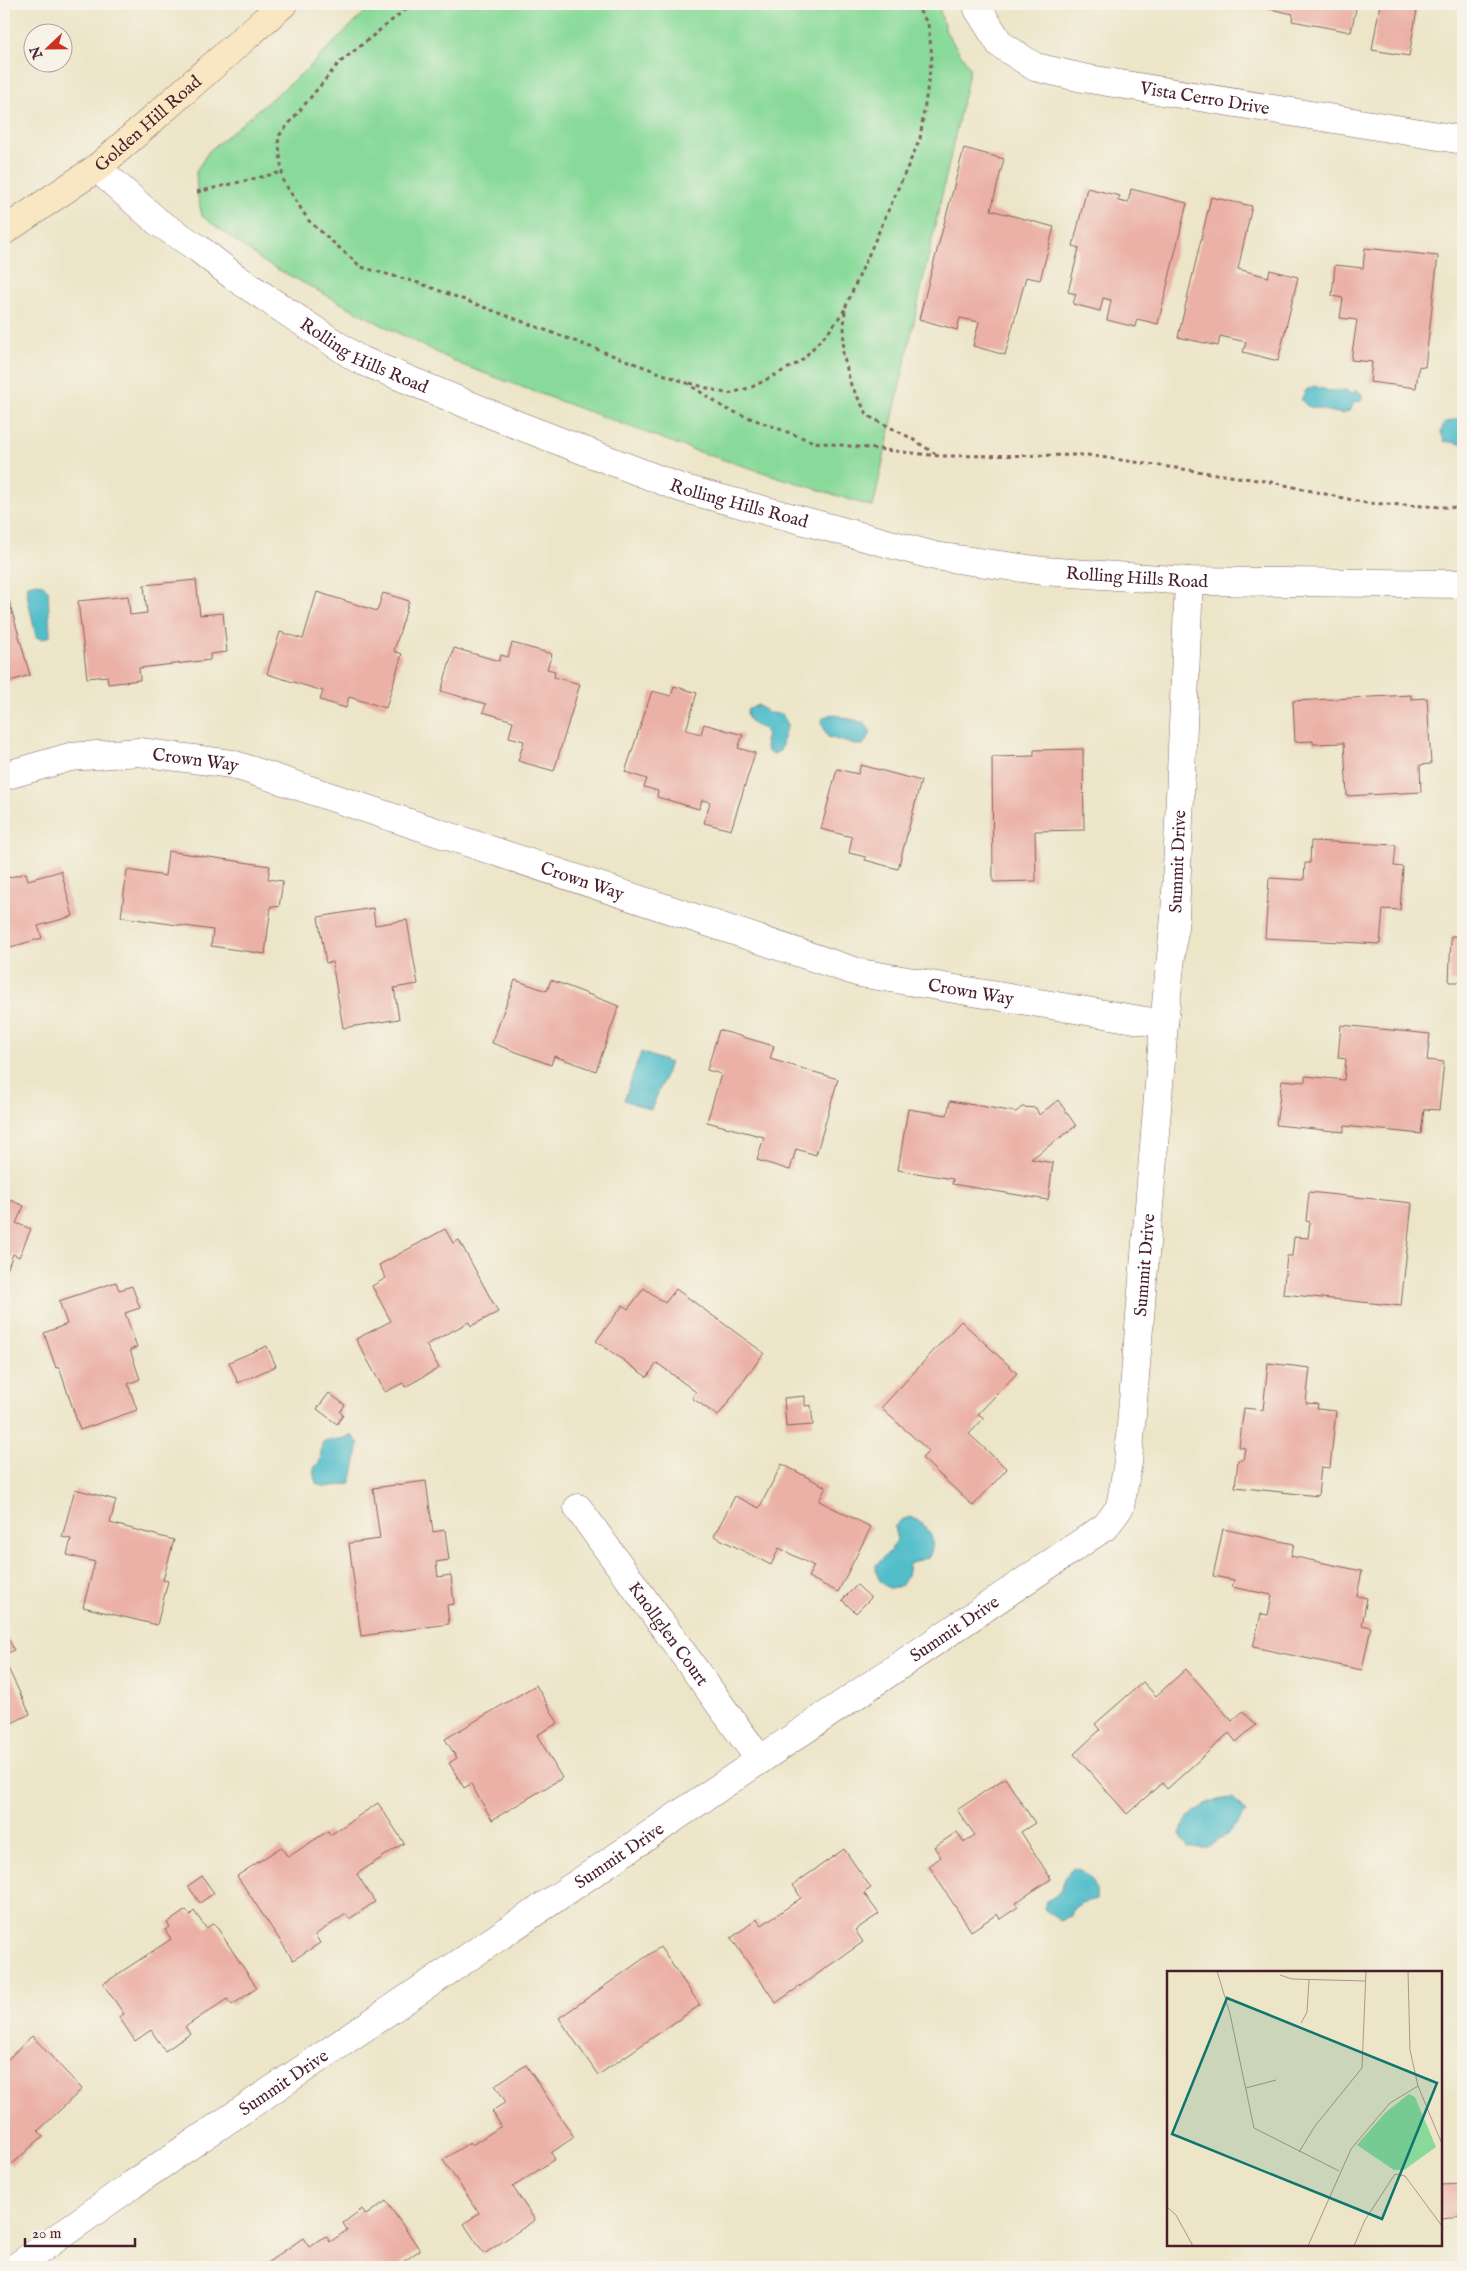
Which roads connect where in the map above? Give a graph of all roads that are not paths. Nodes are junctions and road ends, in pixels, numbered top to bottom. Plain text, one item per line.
1 (283, 4) edge
2 (977, 4) edge
3 (1463, 140) edge
4 (97, 168) junction
5 (4, 231) edge
6 (1189, 581) junction
7 (1463, 584) edge
8 (4, 776) edge
9 (1164, 1024) junction
10 (578, 1508) dead end
11 (760, 1760) junction
12 (16, 2267) edge

1 - 4 main road, Golden Hill Road
2 - 3 street, Vista Cerro Drive
4 - 5 main road, Golden Hill Road
4 - 6 street, Rolling Hills Road
6 - 7 street, Rolling Hills Road
6 - 9 street, Summit Drive
8 - 9 street, Crown Way
9 - 11 street, Summit Drive
10 - 11 street, Knollglen Court
11 - 12 street, Summit Drive

